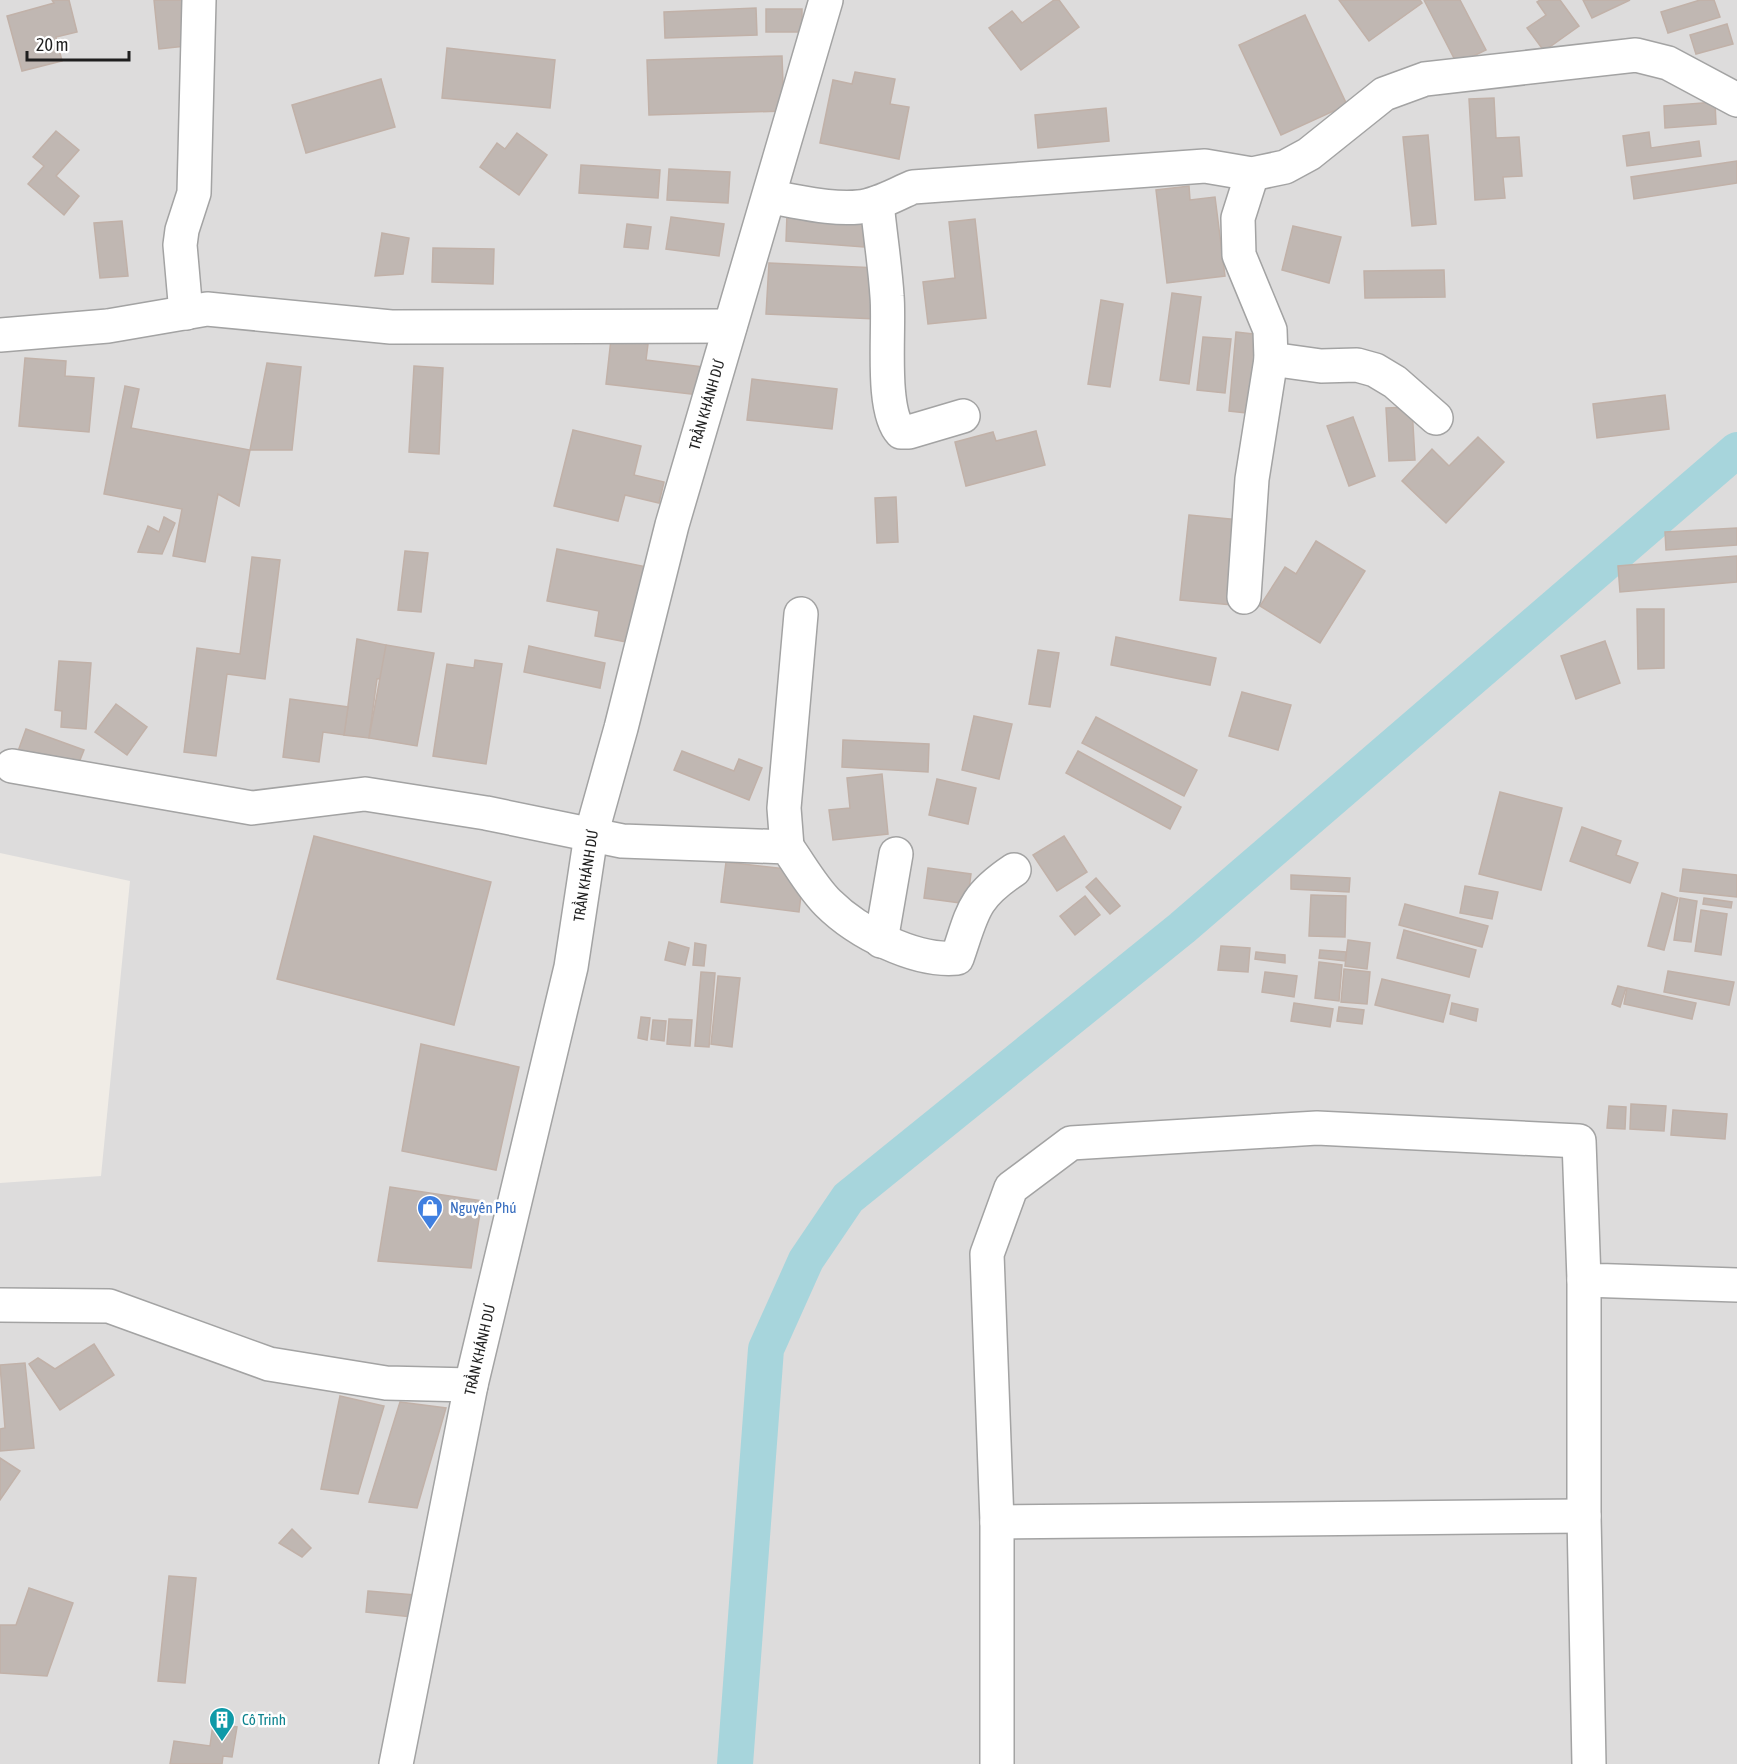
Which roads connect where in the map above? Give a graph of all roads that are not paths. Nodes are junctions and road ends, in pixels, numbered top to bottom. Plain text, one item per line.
1 (199, 0) edge
2 (826, 0) edge
3 (1737, 100) edge
4 (1252, 174) junction
5 (769, 197) junction
6 (877, 203) junction
7 (186, 313) junction
8 (730, 326) junction
9 (0, 335) edge
10 (1270, 359) junction
11 (963, 416) dead end
12 (1436, 418) dead end
13 (1245, 597) dead end
14 (801, 614) dead end
15 (12, 766) dead end
16 (591, 835) junction
17 (787, 847) junction
18 (896, 854) dead end
19 (1014, 870) dead end
20 (881, 941) junction
21 (1584, 1280) junction
22 (1737, 1285) edge
23 (0, 1305) edge
24 (471, 1385) junction
25 (1584, 1516) junction
26 (997, 1522) junction
27 (396, 1764) edge
28 (997, 1764) edge
29 (1588, 1764) edge

1 - 7 street
2 - 5 street, TRẦN KHÁNH DƯ
3 - 4 street
4 - 6 street
4 - 10 street
5 - 6 street
5 - 8 street, TRẦN KHÁNH DƯ
6 - 11 street
7 - 8 street
7 - 9 street
8 - 16 street, TRẦN KHÁNH DƯ
10 - 12 street
10 - 13 street
14 - 17 street
15 - 16 street
16 - 17 street
16 - 24 street, TRẦN KHÁNH DƯ
17 - 20 street
18 - 20 street
19 - 20 street
21 - 22 street
21 - 25 street
21 - 26 street
23 - 24 street
24 - 27 street, TRẦN KHÁNH DƯ
25 - 26 street
25 - 29 street
26 - 28 street

